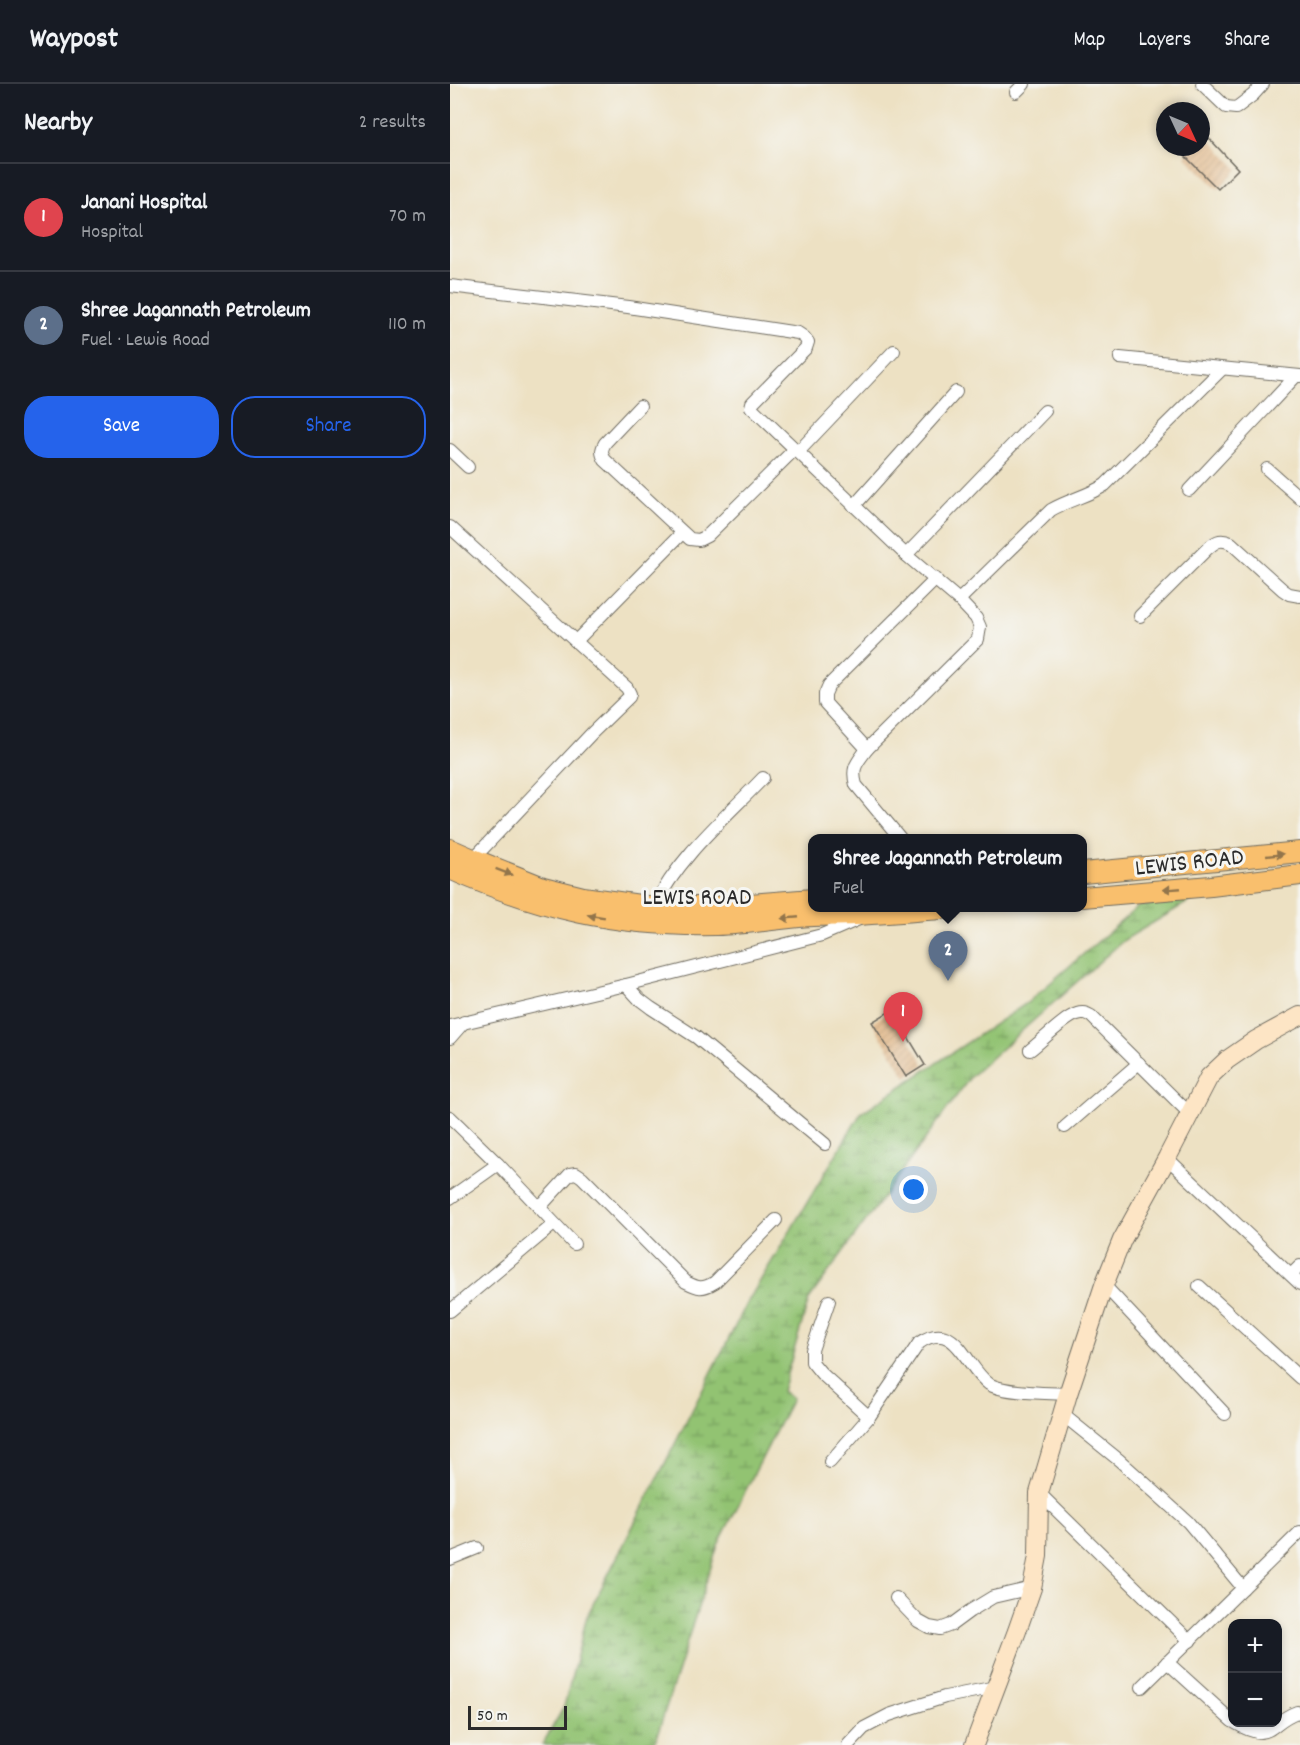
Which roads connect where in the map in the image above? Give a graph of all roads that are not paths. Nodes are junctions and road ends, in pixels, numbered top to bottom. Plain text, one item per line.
1 (1202, 84) edge
2 (1263, 84) edge
3 (450, 286) edge
4 (894, 351) dead end
5 (1120, 358) dead end
6 (1222, 369) junction
7 (1298, 376) edge
8 (956, 392) dead end
9 (640, 406) dead end
10 (1045, 411) dead end
11 (450, 450) edge
12 (797, 451) junction
13 (468, 467) dead end
14 (1267, 469) dead end
15 (1189, 490) dead end
16 (1300, 498) edge
17 (854, 506) junction
18 (450, 527) edge
19 (682, 533) junction
20 (906, 555) junction
21 (936, 579) junction
22 (1300, 596) edge
23 (959, 600) junction
24 (1140, 616) dead end
25 (576, 641) junction
26 (867, 749) junction
27 (763, 778) dead end
28 (897, 834) edge
29 (450, 849) edge
30 (1300, 852) edge
31 (473, 859) junction
32 (450, 869) edge
33 (1087, 873) edge
34 (1300, 875) edge
35 (1087, 897) edge
36 (808, 899) edge
37 (654, 907) junction
38 (898, 912) edge
39 (871, 914) junction
40 (626, 985) junction
41 (1300, 1016) edge
42 (464, 1022) junction
43 (450, 1026) edge
44 (450, 1038) edge
45 (1030, 1050) dead end
46 (1138, 1063) junction
47 (1190, 1114) junction
48 (450, 1118) edge
49 (1065, 1127) dead end
50 (825, 1144) dead end
51 (1167, 1158) junction
52 (498, 1164) junction
53 (450, 1198) edge
54 (539, 1208) junction
55 (776, 1220) dead end
56 (554, 1224) junction
57 (574, 1244) dead end
58 (1297, 1275) edge
59 (1104, 1285) junction
60 (1199, 1286) dead end
61 (829, 1301) dead end
62 (450, 1311) edge
63 (1300, 1378) edge
64 (1068, 1394) junction
65 (1062, 1414) junction
66 (1225, 1414) dead end
67 (869, 1417) junction
68 (830, 1462) dead end
69 (1039, 1493) junction
70 (1300, 1532) edge
71 (477, 1548) dead end
72 (450, 1559) edge
73 (1032, 1588) junction
74 (1243, 1588) junction
75 (896, 1598) dead end
76 (1190, 1641) junction
77 (1167, 1662) junction
78 (996, 1687) junction
79 (1142, 1687) dead end
80 (1300, 1713) edge
81 (1228, 1717) edge
82 (1282, 1723) edge
83 (1238, 1727) edge
84 (1277, 1727) edge
85 (848, 1745) edge
86 (974, 1745) edge

1 - 2 street
3 - 12 street
4 - 12 street
5 - 6 street
6 - 7 street
6 - 23 street
7 - 15 street
8 - 17 street
9 - 19 street
10 - 20 street
11 - 13 street
12 - 17 street
12 - 19 street
14 - 16 street
17 - 20 street
18 - 25 street
19 - 25 street
20 - 21 street
21 - 23 street
21 - 26 street
22 - 24 street
23 - 26 street
25 - 31 street
26 - 28 street
27 - 37 street
29 - 31 main road, LEWIS ROAD
33 -> 30 main road, LEWIS ROAD
31 -> 37 main road, LEWIS ROAD
39 -> 32 main road, LEWIS ROAD
34 -> 35 main road, LEWIS ROAD
36 - 37 main road, LEWIS ROAD
38 - 39 main road, LEWIS ROAD
39 - 40 street
40 - 42 street
40 - 50 street
41 - 47 street
42 - 43 street
42 - 44 street
45 - 46 street
46 - 47 street
46 - 49 street
47 - 51 street
48 - 52 street
51 - 58 street
51 - 59 street
52 - 53 street
52 - 54 street
54 - 55 street
54 - 56 street
56 - 57 street
56 - 62 street
59 - 64 street
59 - 66 street
60 - 63 street
61 - 67 street
64 - 65 street
64 - 67 street
65 - 69 street
65 - 74 street
67 - 68 street
69 - 73 street
69 - 76 street
70 - 74 street
71 - 72 street
73 - 75 street
73 - 78 street
74 - 76 street
76 - 77 street
77 - 79 street
77 - 81 street
78 - 85 street
78 - 86 street
80 - 82 street
83 - 84 street

